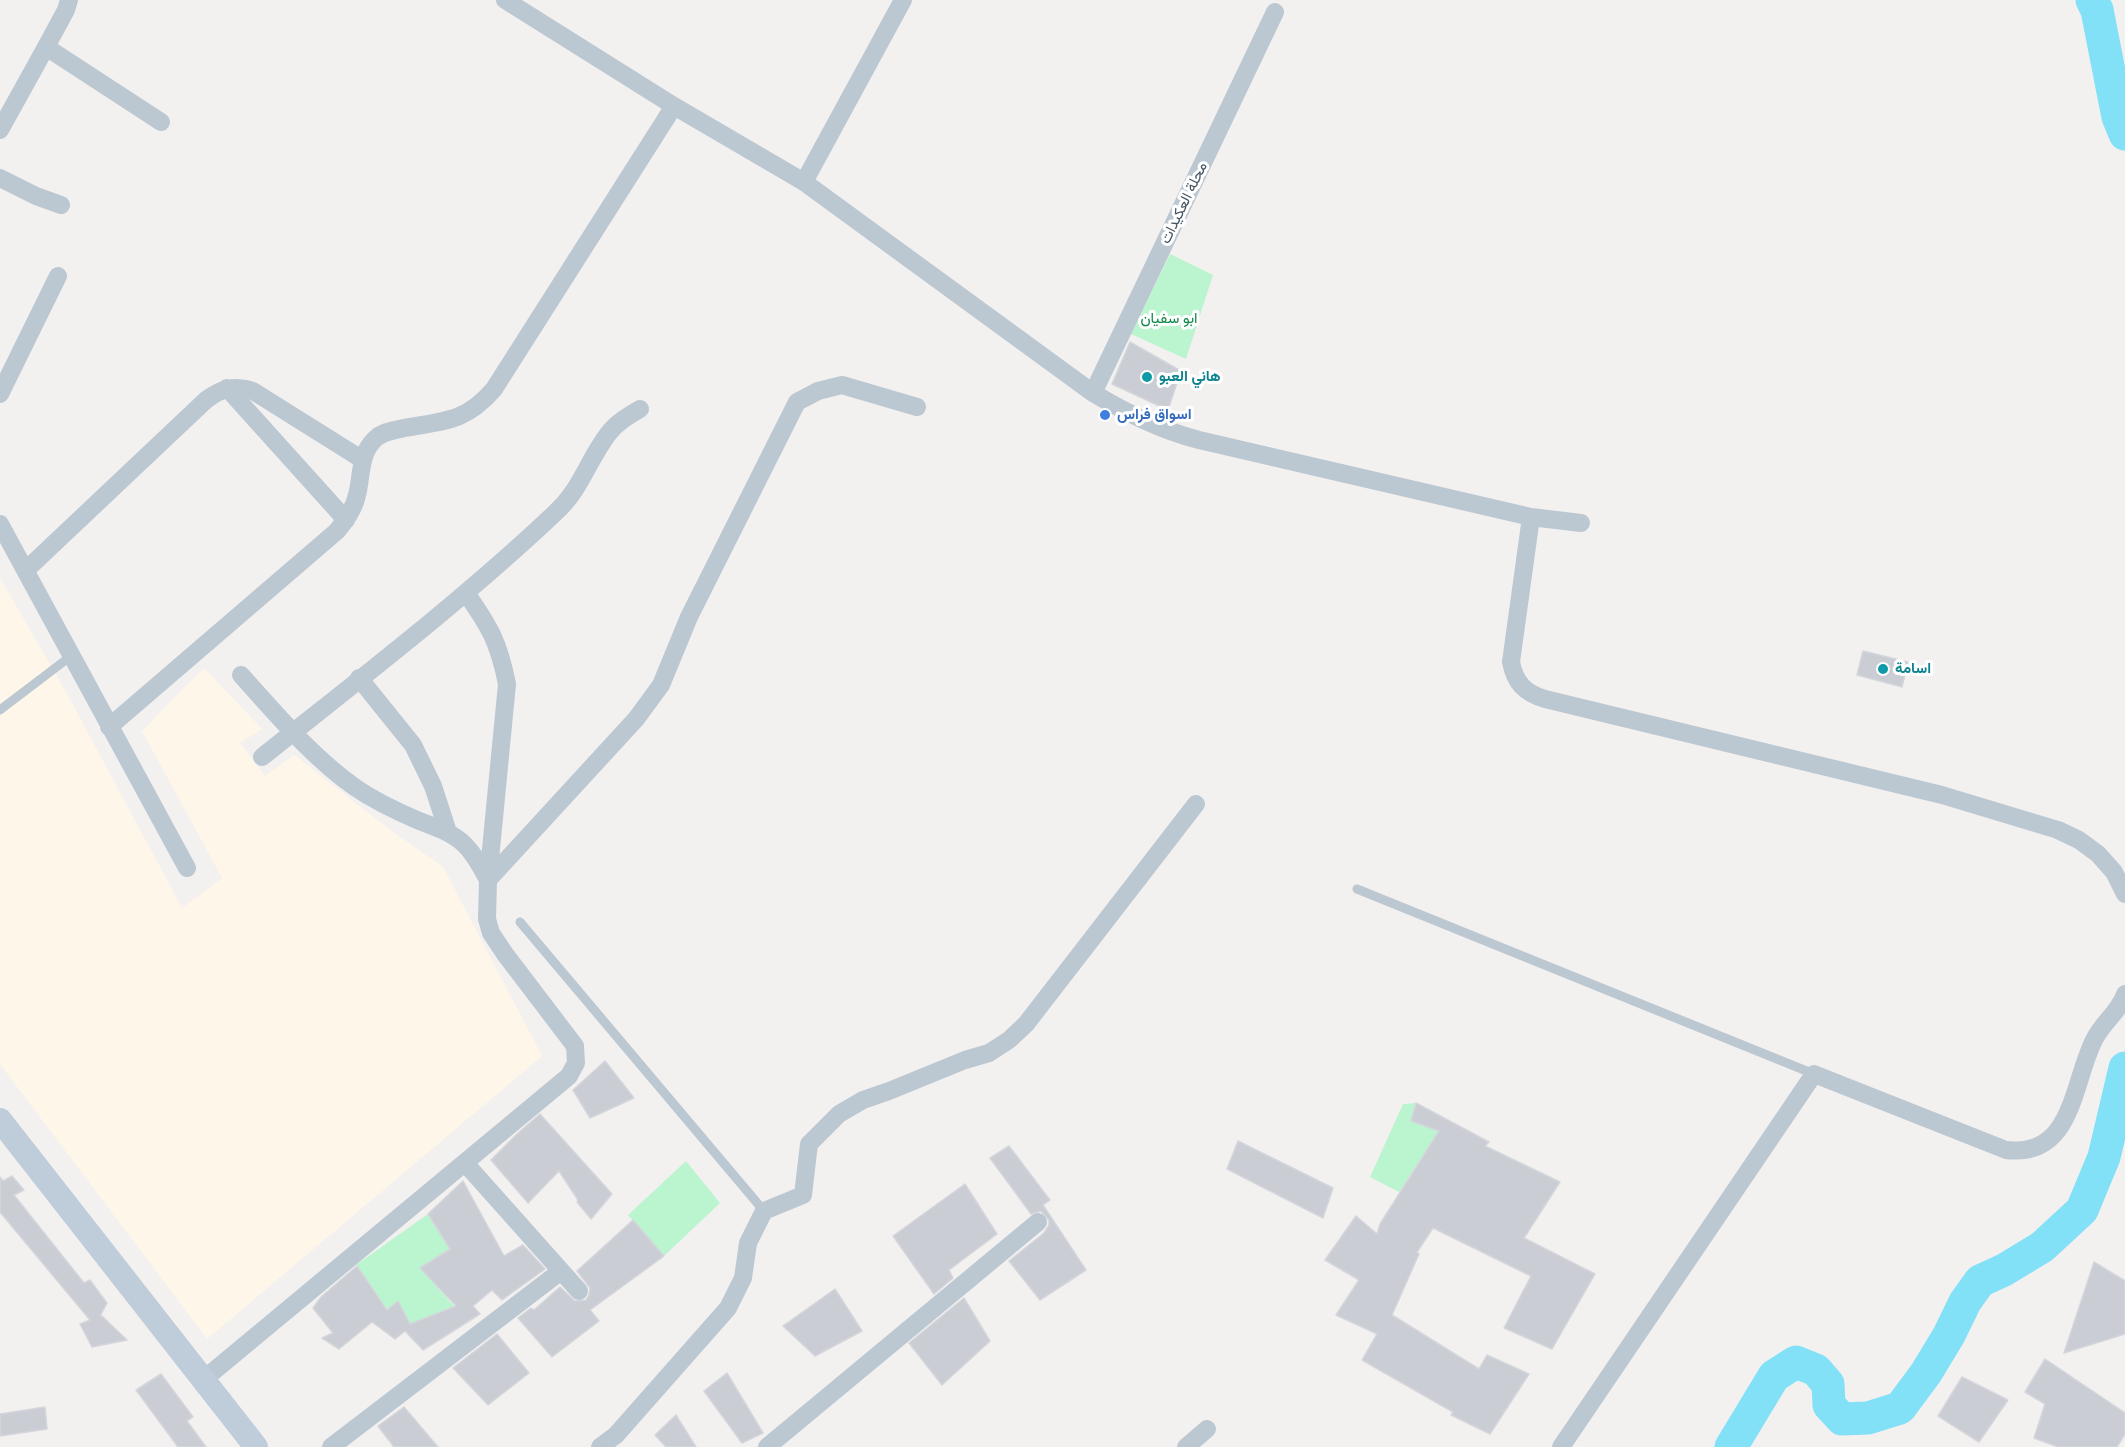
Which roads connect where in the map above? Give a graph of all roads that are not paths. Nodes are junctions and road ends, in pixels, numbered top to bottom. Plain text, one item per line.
1 (69, 0) edge
2 (505, 0) edge
3 (903, 0) edge
4 (1275, 12) dead end
5 (46, 47) junction
6 (674, 106) junction
7 (161, 122) dead end
8 (0, 130) edge
9 (0, 178) edge
10 (804, 182) junction
11 (61, 205) dead end
12 (58, 276) dead end
13 (3, 383) edge
14 (227, 388) junction
15 (1093, 393) junction
16 (917, 407) dead end
17 (640, 409) dead end
18 (363, 460) junction
19 (1531, 517) junction
20 (346, 520) junction
21 (1581, 523) dead end
22 (0, 524) edge
23 (26, 570) junction
24 (466, 593) junction
25 (71, 656) junction
26 (241, 675) dead end
27 (359, 678) junction
28 (0, 710) edge
29 (109, 727) junction
30 (292, 733) junction
31 (262, 757) dead end
32 (1196, 804) dead end
33 (448, 832) junction
34 (188, 868) dead end
35 (488, 880) junction
36 (1357, 889) dead end
37 (2125, 894) edge
38 (519, 922) dead end
39 (2123, 1005) edge
40 (1814, 1074) junction
41 (6, 1132) edge
42 (465, 1162) junction
43 (764, 1211) junction
44 (1038, 1222) dead end
45 (561, 1271) junction
46 (579, 1291) dead end
47 (203, 1380) junction
48 (256, 1447) edge
49 (332, 1447) edge
50 (600, 1447) edge
51 (767, 1447) edge
52 (1561, 1447) edge

1 - 5 street
2 - 6 street
3 - 10 street
4 - 15 street, محلة العكيدات
5 - 7 street
5 - 8 street
6 - 10 street
6 - 18 street
9 - 11 street
10 - 15 street
12 - 13 street
14 - 18 street
14 - 20 street
14 - 23 street
15 - 19 street
16 - 35 street
17 - 24 street
18 - 20 street
19 - 21 street
19 - 37 street
20 - 29 street
22 - 23 street
23 - 25 street
24 - 27 street
24 - 35 street
25 - 28 lane
25 - 29 street
26 - 30 street
27 - 30 street
27 - 33 street
29 - 34 street
30 - 31 street
30 - 33 street
32 - 43 street
33 - 35 street
35 - 42 street
36 - 40 lane
38 - 43 lane
39 - 40 street
40 - 52 street
41 - 47 main road
42 - 45 street
42 - 47 street
43 - 50 street
44 - 51 street
45 - 46 street
45 - 49 street
47 - 48 main road

